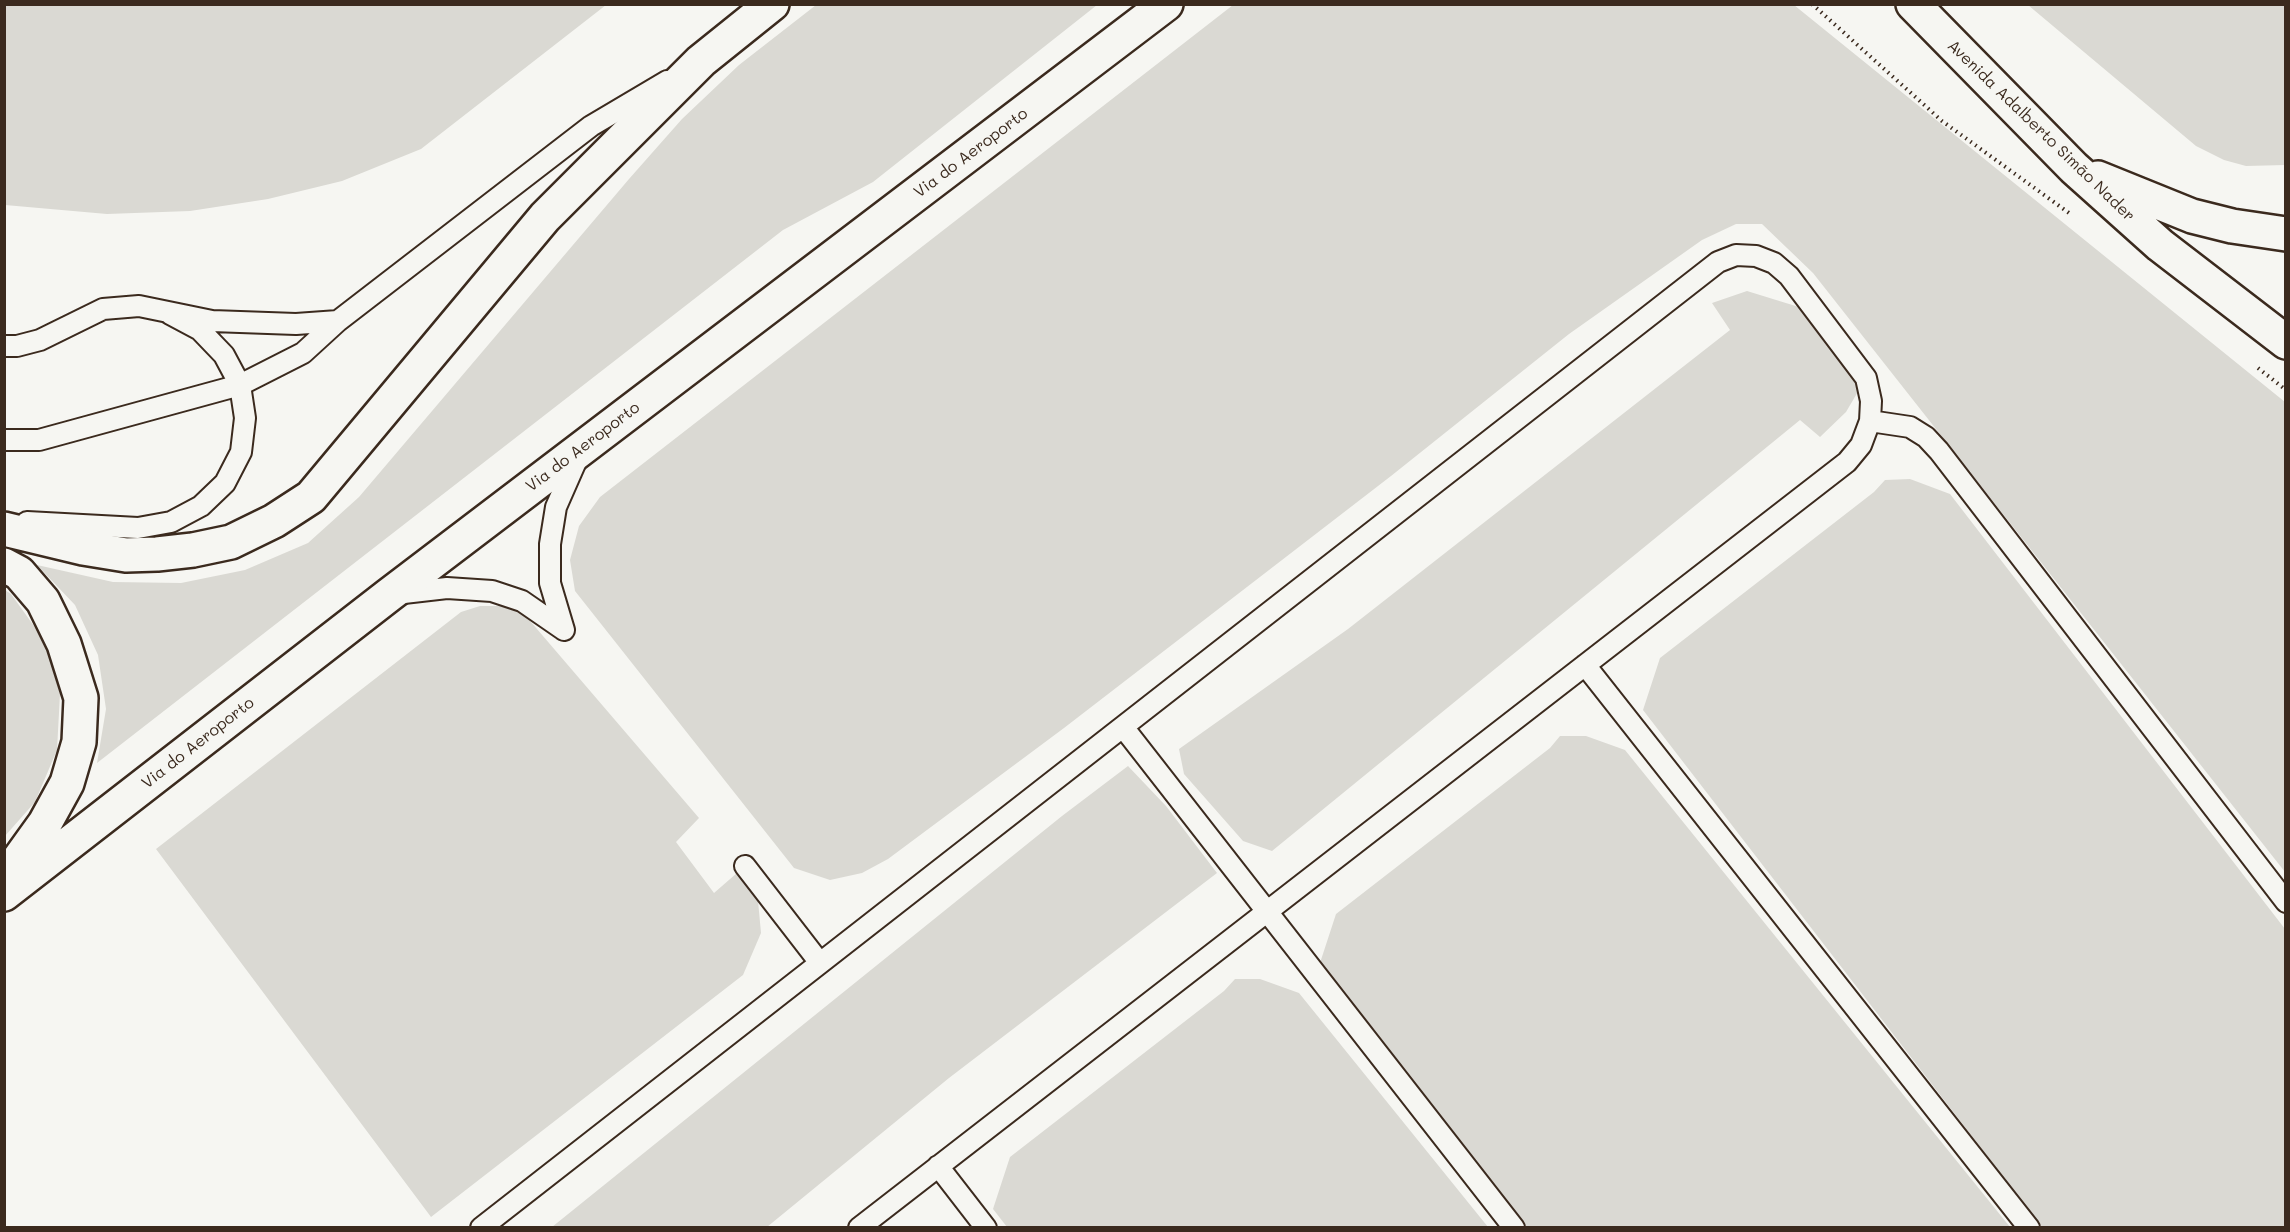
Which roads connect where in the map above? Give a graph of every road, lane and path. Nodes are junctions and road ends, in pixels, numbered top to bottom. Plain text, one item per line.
1 (772, 4) edge
2 (1166, 4) edge
3 (1812, 4) edge
4 (1913, 4) edge
5 (701, 60) junction
6 (2074, 168) junction
7 (2072, 215) dead end
8 (2281, 232) edge
9 (170, 314) junction
10 (338, 321) junction
11 (2286, 342) edge
12 (4, 346) edge
13 (2255, 366) dead end
14 (240, 385) junction
15 (2286, 390) edge
16 (1870, 421) junction
17 (4, 441) edge
18 (581, 448) junction
19 (4, 521) edge
20 (4, 529) edge
21 (4, 565) edge
22 (389, 595) junction
23 (1585, 665) junction
24 (1123, 727) junction
25 (745, 866) dead end
26 (4, 880) edge
27 (4, 894) edge
28 (2286, 902) edge
29 (1267, 911) junction
30 (820, 963) junction
31 (938, 1166) junction
32 (481, 1227) edge
33 (859, 1227) edge
34 (986, 1227) edge
35 (1514, 1227) edge
36 (2029, 1227) edge

1 - 5 street
2 - 18 street, Via do Aeroporto
3 - 7 path
4 - 6 street, Avenida Adalberto Simão Nader
5 - 10 lane
5 - 20 street
6 - 8 street
6 - 11 street, Avenida Adalberto Simão Nader
9 - 10 lane
9 - 12 lane
9 - 14 lane
10 - 14 lane
13 - 15 path
14 - 17 lane
14 - 19 lane
16 - 23 lane
16 - 24 lane
16 - 28 lane
18 - 22 street, Via do Aeroporto
18 - 22 lane
21 - 26 street
22 - 27 street, Via do Aeroporto
23 - 29 lane
23 - 36 lane
24 - 29 lane
24 - 30 lane
25 - 30 lane
29 - 31 lane
29 - 35 lane
30 - 32 lane
31 - 33 lane
31 - 34 lane

